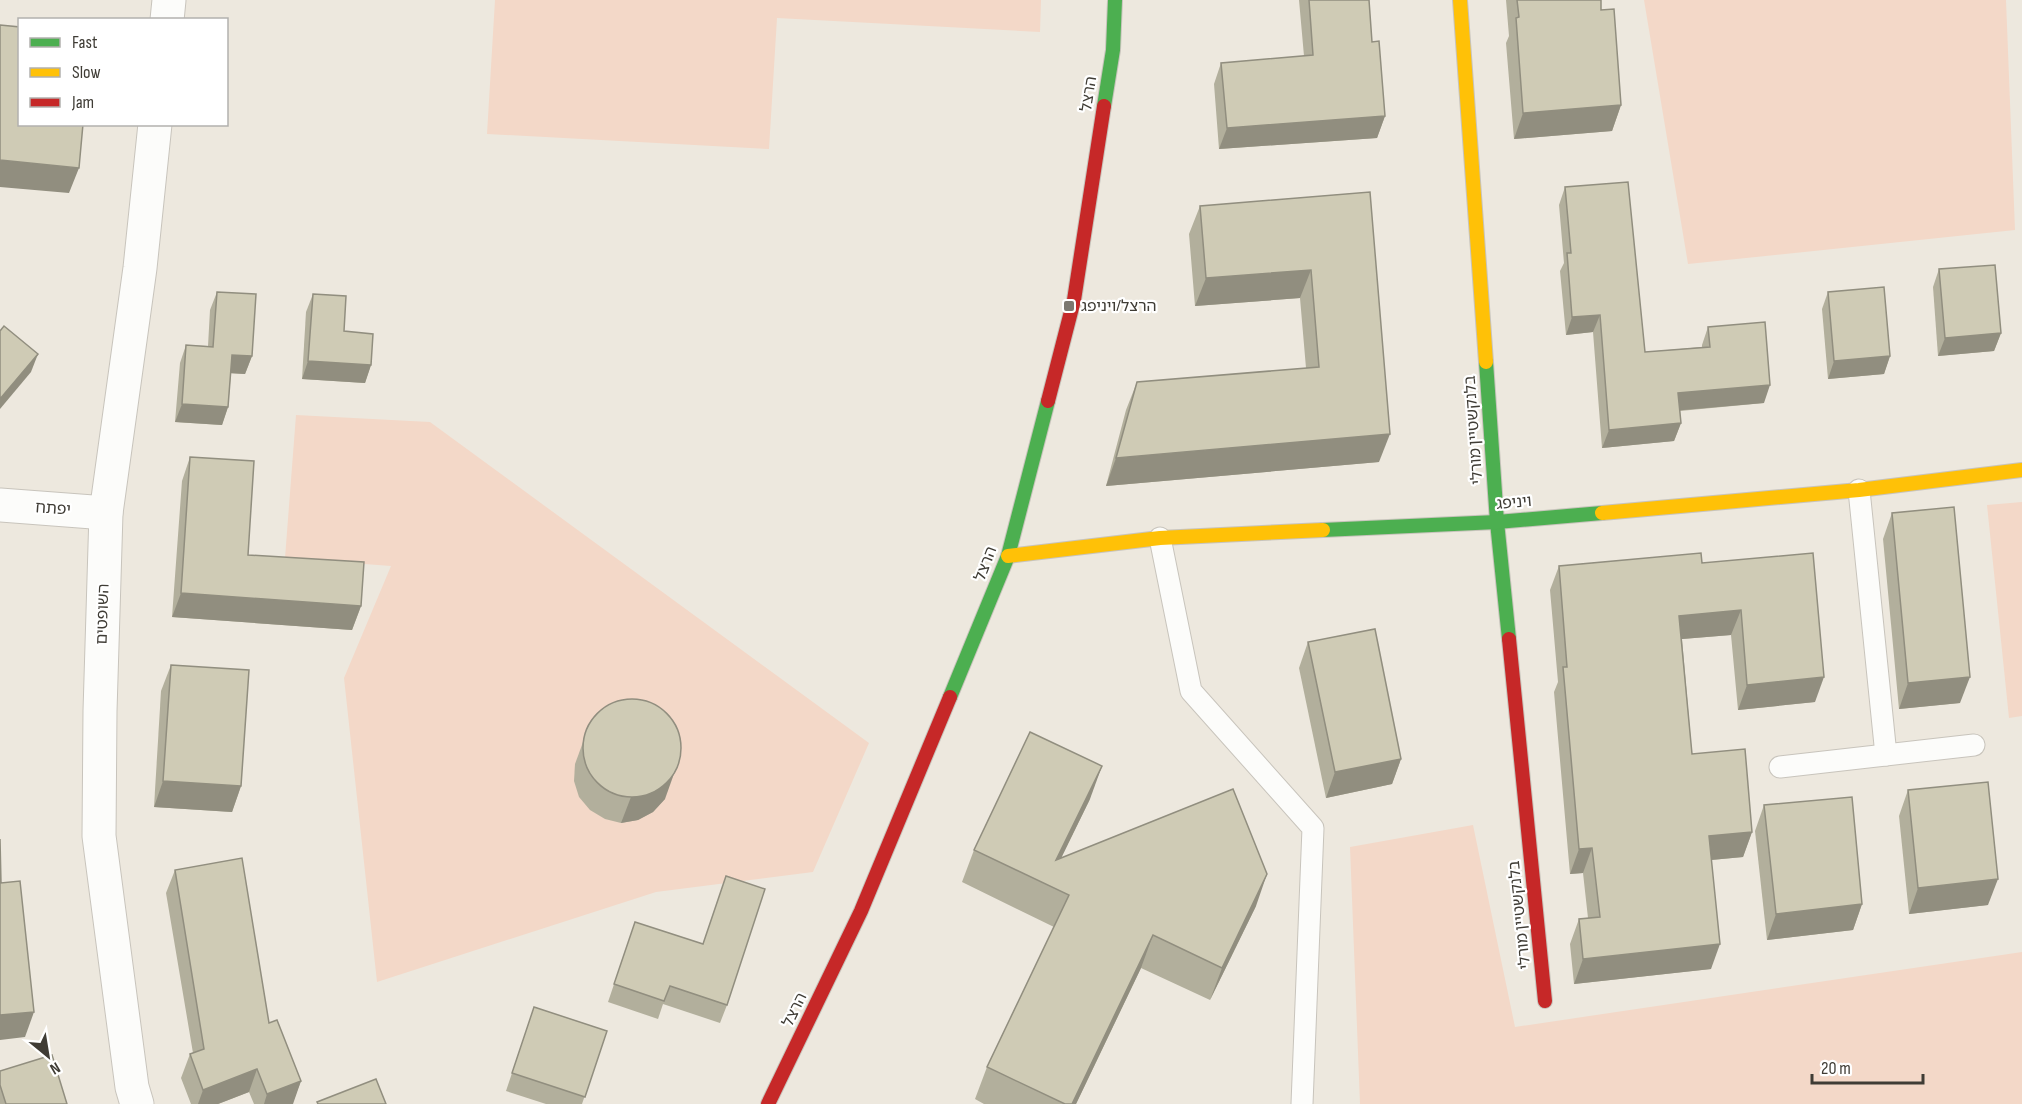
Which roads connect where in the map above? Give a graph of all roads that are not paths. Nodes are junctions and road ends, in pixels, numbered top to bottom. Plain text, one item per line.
1 (169, 0) edge
2 (1115, 0) edge
3 (1460, 0) edge
4 (167, 18) edge
5 (156, 126) edge
6 (2022, 470) edge
7 (1859, 490) junction
8 (0, 505) edge
9 (106, 513) junction
10 (1497, 522) junction
11 (1160, 538) junction
12 (1008, 556) junction
13 (1974, 745) dead end
14 (1886, 755) junction
15 (1780, 767) dead end
16 (1545, 1001) dead end
17 (137, 1104) edge
18 (768, 1104) edge
19 (1302, 1104) edge

1 - 4 street
2 - 12 street, הרצל
3 - 10 street, בלנקשטיין מורלי
5 - 9 street, השופטים
6 - 7 street, ויניפג
7 - 10 street, ויניפג
7 - 14 lane
8 - 9 street, יפתח
9 - 17 street, השופטים
10 - 11 street, ויניפג
10 - 16 street, בלנקשטיין מורלי
11 - 12 street, ויניפג
11 - 19 lane
12 - 18 street, הרצל
13 - 14 lane
14 - 15 lane

